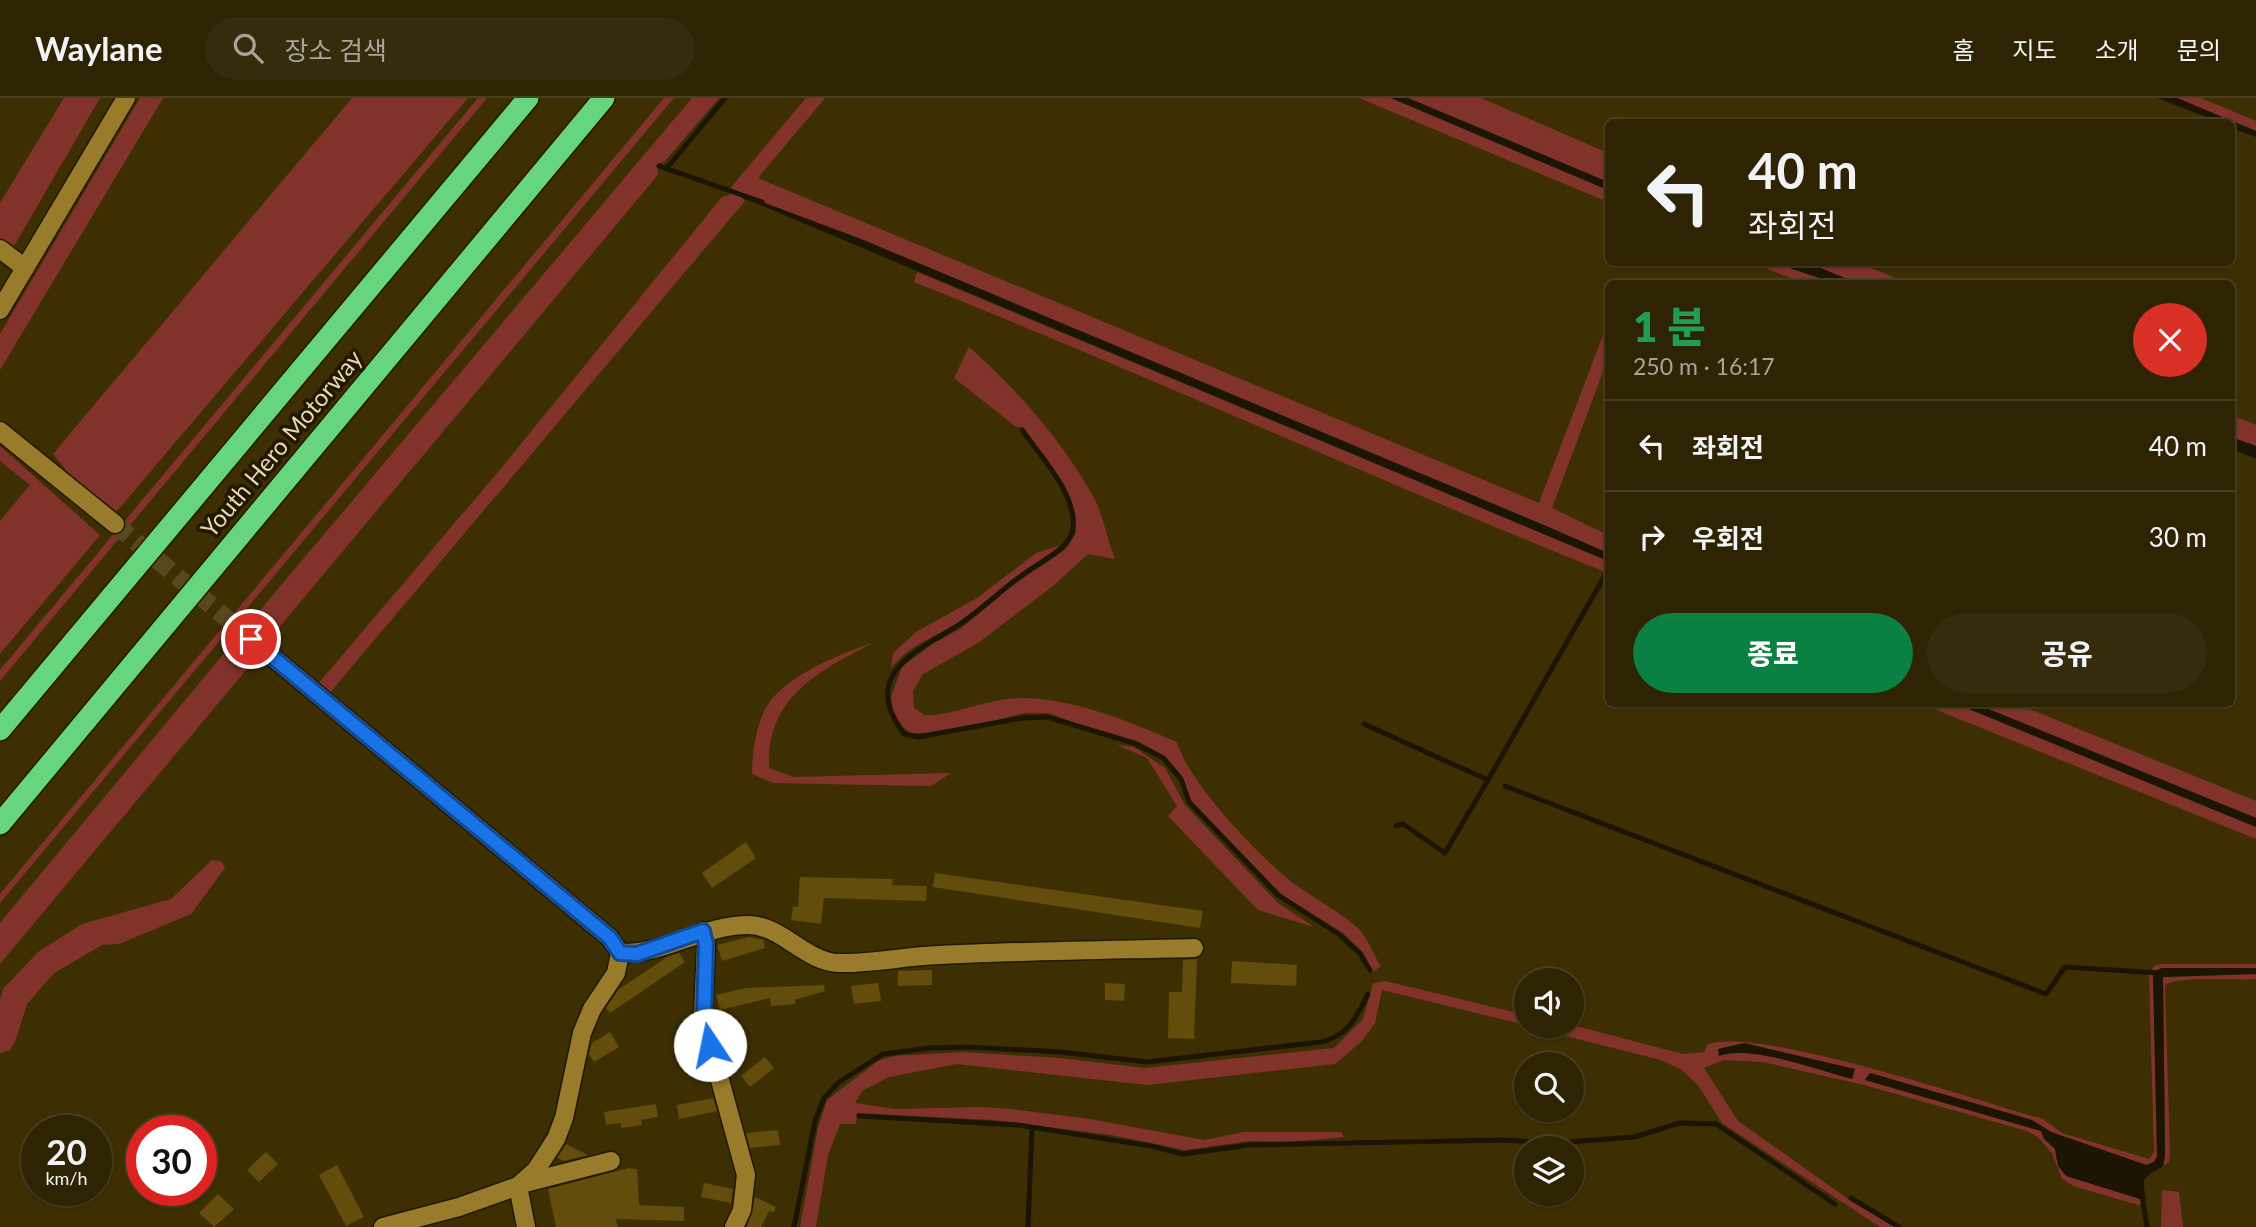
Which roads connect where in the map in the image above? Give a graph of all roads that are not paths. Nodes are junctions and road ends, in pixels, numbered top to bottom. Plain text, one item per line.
1 (126, 98) edge
2 (528, 98) edge
3 (604, 98) edge
4 (0, 249) edge
5 (25, 268) junction
6 (0, 310) edge
7 (0, 431) edge
8 (116, 524) tunnel mouth
9 (251, 639) tunnel mouth
10 (0, 730) edge
11 (0, 824) edge
12 (703, 931) junction
13 (1194, 948) dead end
14 (620, 953) junction
15 (611, 1161) dead end
16 (522, 1184) junction
17 (383, 1227) edge
18 (526, 1227) edge
19 (734, 1227) edge

1 - 5 street
2 - 10 highway, Youth Hero Motorway
3 - 11 highway, Youth Hero Motorway
4 - 5 street
5 - 6 street
7 - 8 street
9 - 14 street
12 - 13 street
12 - 14 street
12 - 19 street
14 - 16 street
15 - 16 street
16 - 17 street
16 - 18 street

